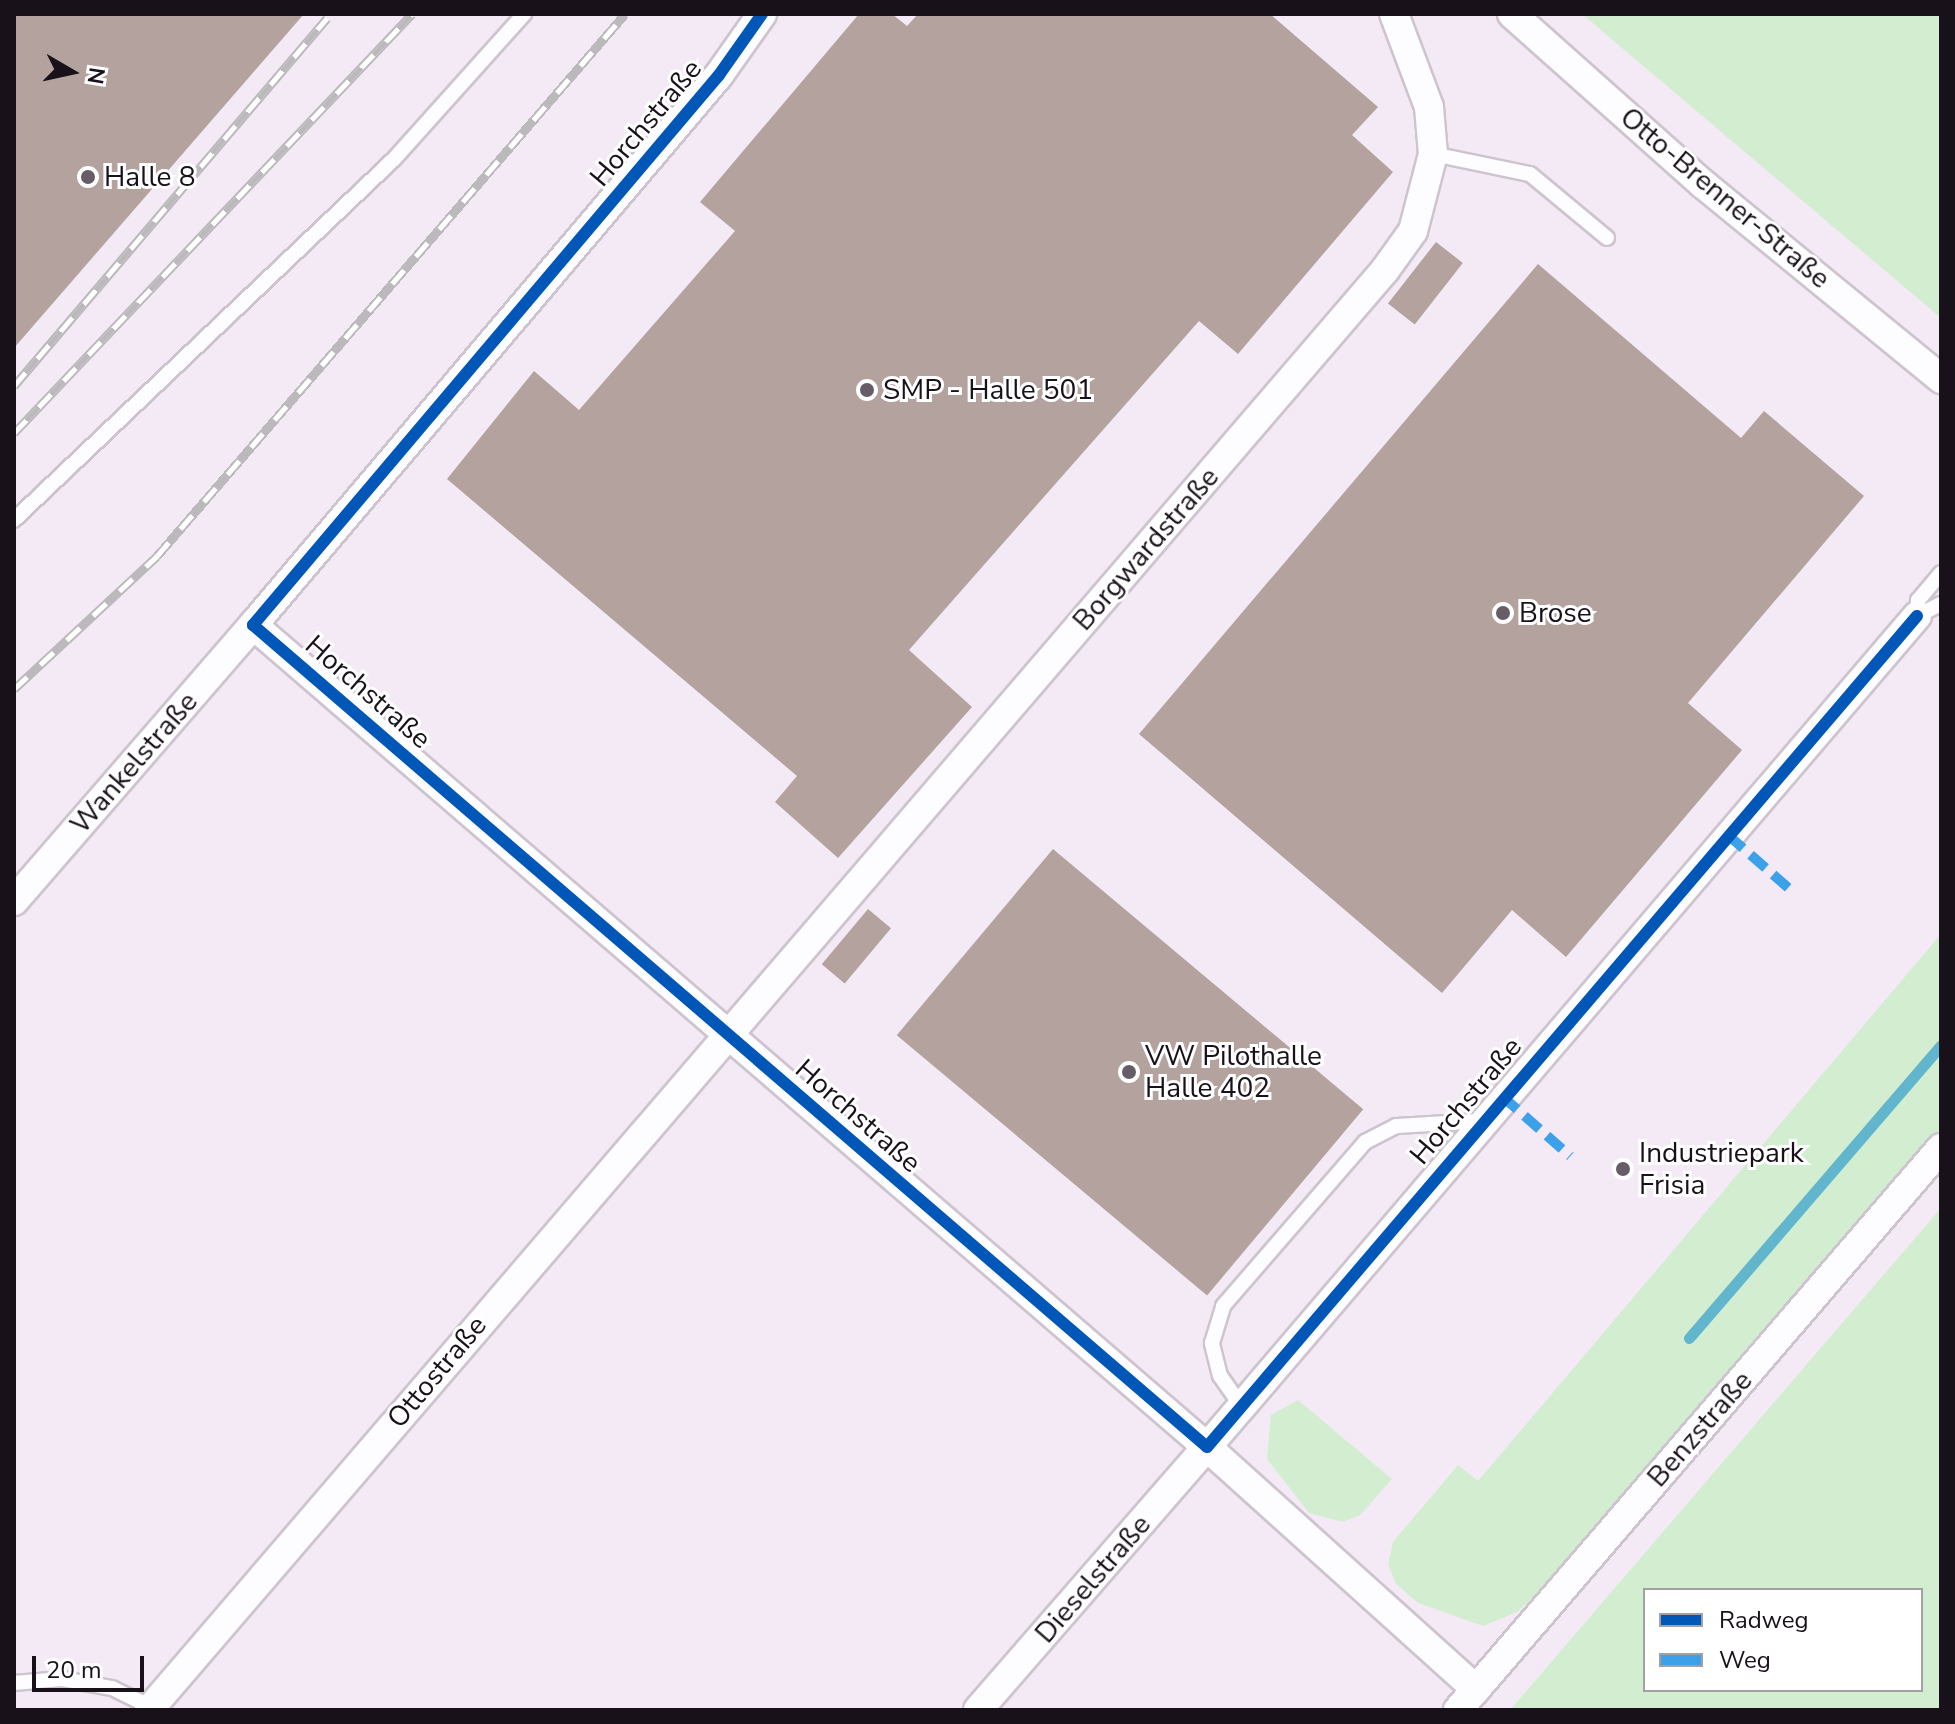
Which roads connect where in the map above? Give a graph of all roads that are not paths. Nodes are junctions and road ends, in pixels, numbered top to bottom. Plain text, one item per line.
1 (524, 14) edge
2 (762, 14) edge
3 (1394, 14) edge
4 (1512, 14) edge
5 (1433, 154) junction
6 (1607, 238) dead end
7 (1941, 379) edge
8 (14, 520) edge
9 (1941, 573) edge
10 (1929, 610) edge
11 (253, 625) junction
12 (14, 901) edge
13 (723, 1033) junction
14 (1480, 1121) junction
15 (1941, 1148) edge
16 (1242, 1407) junction
17 (1207, 1447) junction
18 (14, 1683) edge
19 (1467, 1700) edge
20 (150, 1708) edge
21 (978, 1710) edge

1 - 8 lane
2 - 11 street, Horchstraße
3 - 5 street, Borgwardstraße
4 - 7 street, Otto-Brenner-Straße
5 - 6 lane
5 - 13 street, Borgwardstraße
9 - 10 lane, Horchstraße
10 - 14 street, Horchstraße
11 - 12 street, Wankelstraße
11 - 13 street, Horchstraße
13 - 17 street, Horchstraße
13 - 20 street, Ottostraße
14 - 16 street, Horchstraße
14 - 16 lane
15 - 19 street, Benzstraße
16 - 17 street, Horchstraße
17 - 19 street, Horchstraße
17 - 21 street, Dieselstraße
18 - 20 lane

